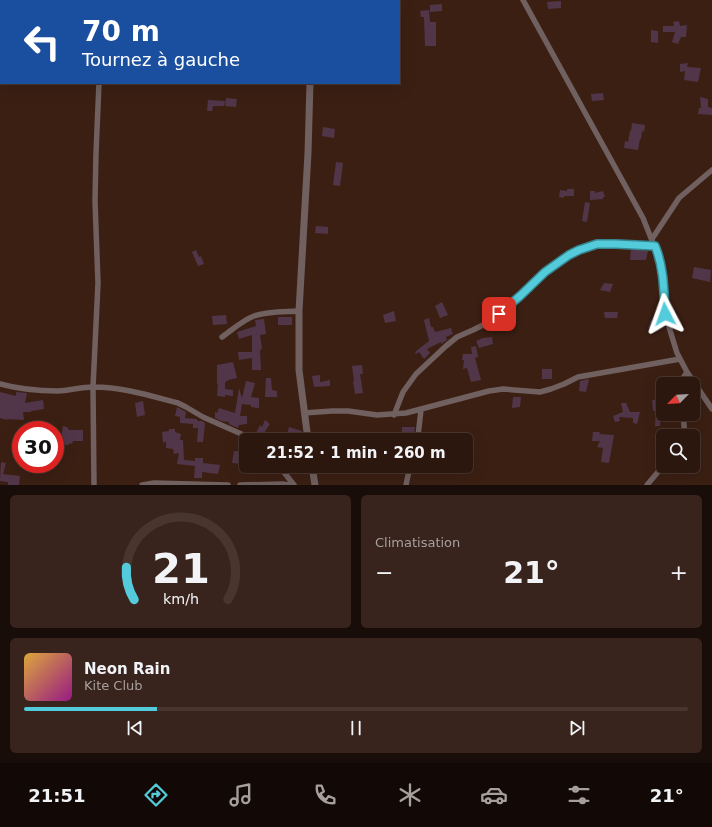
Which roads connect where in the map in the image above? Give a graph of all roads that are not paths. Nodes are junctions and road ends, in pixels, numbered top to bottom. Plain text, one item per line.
1 (523, 0) edge
2 (100, 84) edge
3 (310, 84) edge
4 (712, 170) edge
5 (652, 240) junction
6 (655, 246) junction
7 (299, 311) junction
8 (222, 337) dead end
9 (680, 359) junction
10 (687, 372) junction
11 (684, 377) edge
12 (0, 384) edge
13 (93, 387) junction
14 (712, 409) edge
15 (421, 410) junction
16 (304, 413) junction
17 (394, 415) junction
18 (240, 433) edge
19 (307, 433) edge
20 (418, 433) edge
21 (285, 473) edge
22 (313, 473) edge
23 (409, 473) edge
24 (657, 473) edge
25 (94, 485) edge
26 (142, 485) edge
27 (228, 485) edge
28 (240, 485) edge
29 (290, 485) edge
30 (294, 485) edge
31 (315, 485) edge
32 (406, 485) edge
33 (647, 485) edge

1 - 5 street
2 - 13 street
3 - 7 street
4 - 5 street
5 - 6 street
6 - 9 street
6 - 17 street
7 - 8 street
7 - 16 street
9 - 10 street
9 - 15 street
10 - 11 street
10 - 14 street
12 - 13 street
13 - 18 street
13 - 25 street
15 - 17 street
15 - 20 street
16 - 17 street
16 - 19 street
21 - 30 street
22 - 31 street
23 - 32 street
24 - 33 street
26 - 27 street
28 - 29 street

